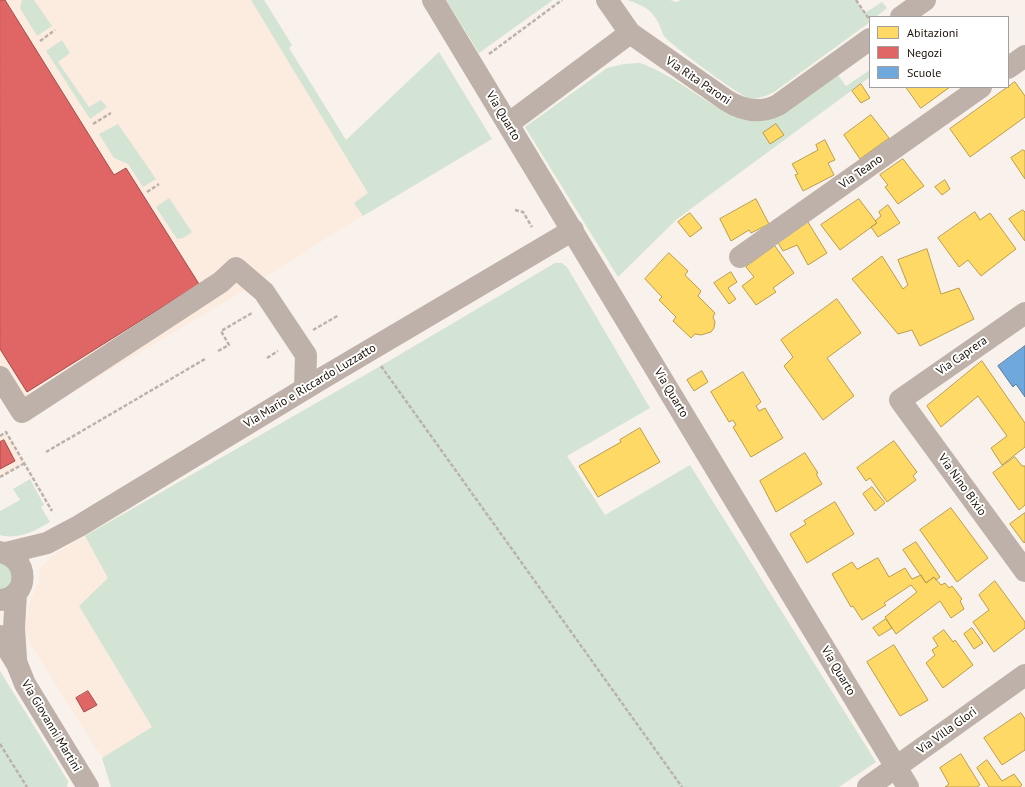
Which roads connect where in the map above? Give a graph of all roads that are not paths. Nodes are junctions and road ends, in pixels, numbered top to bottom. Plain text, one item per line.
1 (433, 0) edge
2 (607, 0) edge
3 (925, 0) edge
4 (902, 16) edge
5 (630, 33) junction
6 (869, 40) edge
7 (1025, 56) edge
8 (1009, 67) edge
9 (981, 88) edge
10 (508, 124) junction
11 (573, 230) junction
12 (740, 257) dead end
13 (1025, 313) edge
14 (306, 355) junction
15 (340, 368) junction
16 (0, 377) edge
17 (305, 389) junction
18 (900, 400) joint
19 (47, 543) junction
20 (3, 553) edge
21 (1025, 571) edge
22 (13, 589) edge
23 (0, 636) edge
24 (16, 664) junction
25 (1025, 675) edge
26 (896, 768) junction
27 (88, 787) edge
28 (868, 787) edge
29 (908, 787) edge

1 - 10 street, Via Quarto
2 - 5 street, Via Rita Paroni
3 - 4 street
5 - 6 street, Via Rita Paroni
5 - 10 street
7 - 8 street
9 - 12 street, Via Teano
10 - 11 street, Via Quarto
11 - 15 street, Via Mario e Riccardo Luzzatto
11 - 26 street, Via Quarto
13 - 18 street, Via Caprera
14 - 15 street
14 - 16 street
14 - 17 street
15 - 17 street, Via Mario e Riccardo Luzzatto
17 - 19 street, Via Mario e Riccardo Luzzatto
18 - 21 street, Via Nino Bixio
19 - 20 street, Via Mario e Riccardo Luzzatto
19 - 22 street, Via Mario e Riccardo Luzzatto
20 - 22 street
22 - 24 street, Via Giovanni Martini
23 - 24 street, Via Giovanni Martini
24 - 27 street, Via Giovanni Martini
25 - 26 street, Via Villa Glori
26 - 28 street, Via Villa Glori
26 - 29 street, Via Quarto

